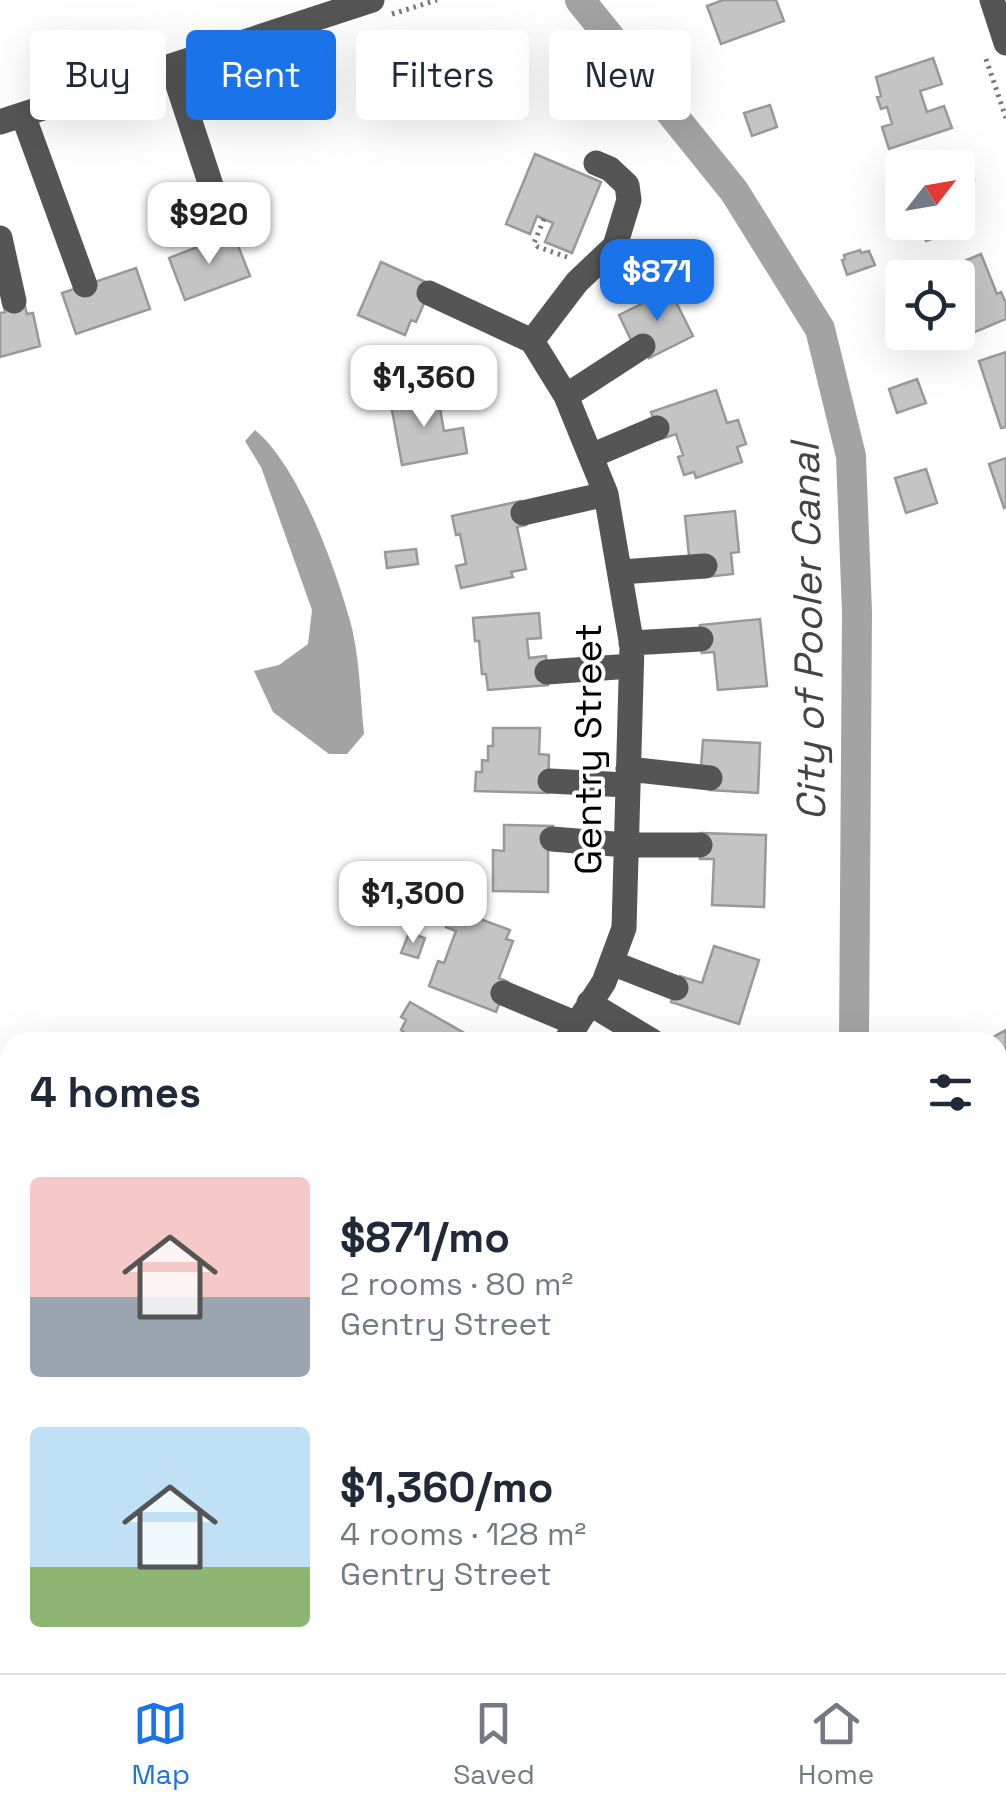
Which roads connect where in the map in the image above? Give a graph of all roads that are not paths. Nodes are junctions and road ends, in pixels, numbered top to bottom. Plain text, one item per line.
1 (372, 0) edge
2 (992, 0) edge
3 (1006, 43) edge
4 (172, 67) junction
5 (12, 119) edge
6 (596, 163) dead end
7 (226, 232) dead end
8 (0, 238) edge
9 (626, 258) dead end
10 (594, 266) junction
11 (85, 285) dead end
12 (429, 294) dead end
13 (14, 301) dead end
14 (532, 341) junction
15 (644, 346) dead end
16 (566, 396) junction
17 (657, 428) dead end
18 (591, 456) junction
19 (606, 494) junction
20 (523, 513) dead end
21 (705, 566) dead end
22 (621, 572) junction
23 (701, 639) dead end
24 (631, 654) junction
25 (548, 672) dead end
26 (628, 777) junction
27 (710, 778) dead end
28 (550, 782) dead end
29 (552, 839) dead end
30 (626, 845) junction
31 (700, 845) dead end
32 (612, 963) junction
33 (676, 988) dead end
34 (503, 993) dead end
35 (577, 1023) edge
36 (614, 1032) edge

1 - 4 street
2 - 3 street
4 - 5 street
4 - 7 street
5 - 11 street
6 - 10 street
8 - 13 street
9 - 10 street
10 - 14 street
12 - 14 street
14 - 16 street, Gentry Street
15 - 16 street
16 - 18 street, Gentry Street
17 - 18 street
18 - 19 street, Gentry Street
19 - 20 street
19 - 22 street, Gentry Street
21 - 22 street
22 - 24 street, Gentry Street
23 - 24 street
24 - 25 street
24 - 26 street, Gentry Street
26 - 27 street
26 - 28 street
26 - 30 street, Gentry Street
29 - 30 street
30 - 31 street
30 - 32 street, Gentry Street
32 - 33 street
32 - 35 street, Gentry Street
34 - 35 street
35 - 36 street

